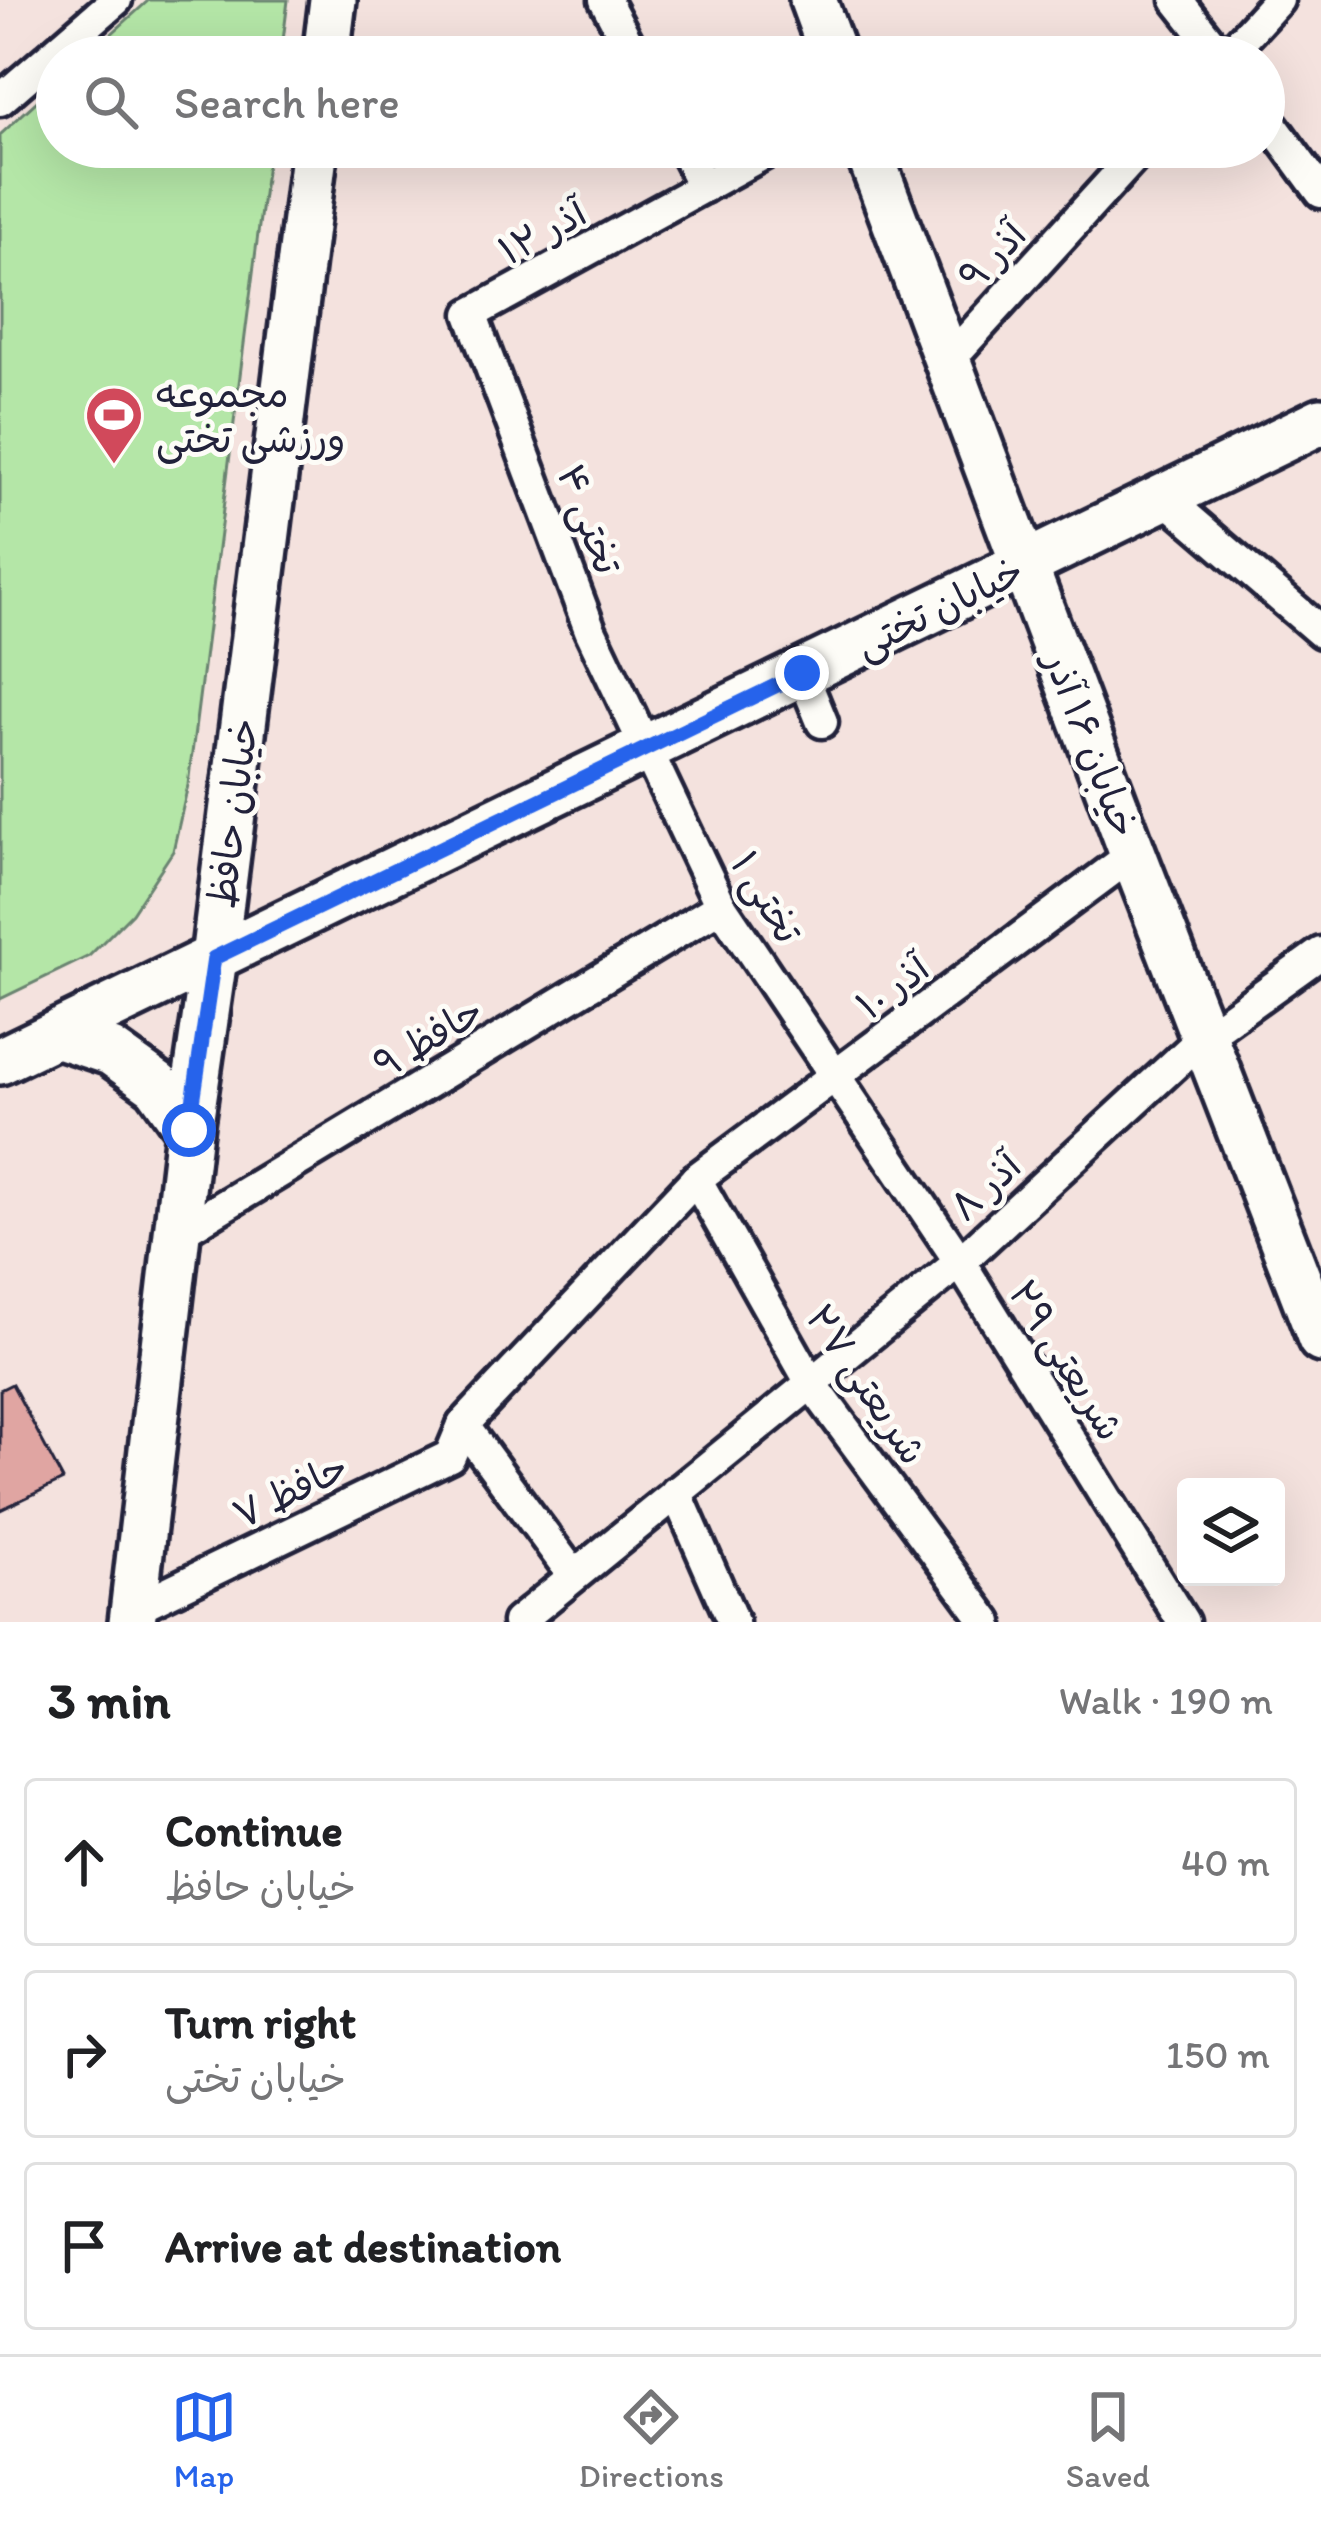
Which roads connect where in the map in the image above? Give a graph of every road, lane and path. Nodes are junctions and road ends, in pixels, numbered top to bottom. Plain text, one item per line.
1 (116, 0) edge
2 (333, 0) edge
3 (605, 0) edge
4 (1177, 0) edge
5 (1278, 0) edge
6 (822, 5) edge
7 (74, 36) edge
8 (329, 36) edge
9 (624, 36) edge
10 (829, 36) edge
11 (1207, 36) edge
12 (1244, 36) edge
13 (36, 69) edge
14 (0, 100) edge
15 (1285, 143) edge
16 (312, 168) edge
17 (694, 168) edge
18 (738, 168) edge
19 (875, 168) edge
20 (1124, 168) edge
21 (704, 187) junction
22 (1321, 192) edge
23 (471, 314) joint
24 (946, 362) junction
25 (1321, 421) edge
26 (1165, 498) junction
27 (1024, 566) junction
28 (1321, 632) edge
29 (802, 673) junction
30 (822, 722) dead end
31 (647, 747) junction
32 (1133, 854) junction
33 (721, 906) junction
34 (1321, 953) edge
35 (214, 958) junction
36 (56, 1034) junction
37 (1204, 1036) junction
38 (0, 1061) edge
39 (837, 1076) junction
40 (189, 1130) junction
41 (696, 1180) junction
42 (177, 1234) junction
43 (960, 1262) junction
44 (1321, 1339) edge
45 (811, 1382) junction
46 (463, 1425) junction
47 (676, 1492) junction
48 (574, 1576) junction
49 (132, 1616) edge
50 (518, 1622) edge
51 (733, 1622) edge
52 (988, 1622) edge
53 (1183, 1622) edge

1 - 7 street
2 - 8 street
3 - 9 street
4 - 11 street
5 - 12 street
6 - 10 street
13 - 14 street
15 - 22 street
16 - 35 street, خیابان حافظ
17 - 21 street
18 - 21 street, آذر ۱۲
19 - 24 street, خیابان ۱۶ آذر
20 - 24 street, آذر ۹
21 - 23 street, آذر ۱۲
23 - 31 street, تختی ۴
24 - 27 street, خیابان ۱۶ آذر
25 - 26 street, خیابان تختی
26 - 27 street, خیابان تختی
26 - 28 street
27 - 29 street, خیابان تختی
27 - 32 street, خیابان ۱۶ آذر
29 - 30 street
29 - 31 street, خیابان تختی
31 - 33 street, تختی ۱
31 - 35 street, خیابان تختی
32 - 37 street, خیابان ۱۶ آذر
32 - 39 street, آذر ۱۰
33 - 39 street, تختی ۱
33 - 42 street, حافظ ۹
34 - 37 street, آذر ۸
35 - 36 street, خیابان تختی
35 - 40 street, خیابان حافظ
36 - 38 street, خیابان تختی
36 - 40 street
37 - 43 street, آذر ۸
37 - 44 street, خیابان ۱۶ آذر
39 - 41 street, آذر ۱۰
39 - 43 street, تختی ۱
40 - 42 street, خیابان حافظ
41 - 45 street, شریعتی ۲۷
41 - 46 street, حافظ ۷
42 - 49 street, خیابان حافظ
43 - 45 street, آذر ۸
43 - 53 street, شریعتی ۲۹
45 - 47 street, آذر ۸
45 - 52 street, شریعتی ۲۷
46 - 48 street
46 - 49 street, حافظ ۷
47 - 48 street, آذر ۸
47 - 51 street
48 - 50 street, آذر ۸

